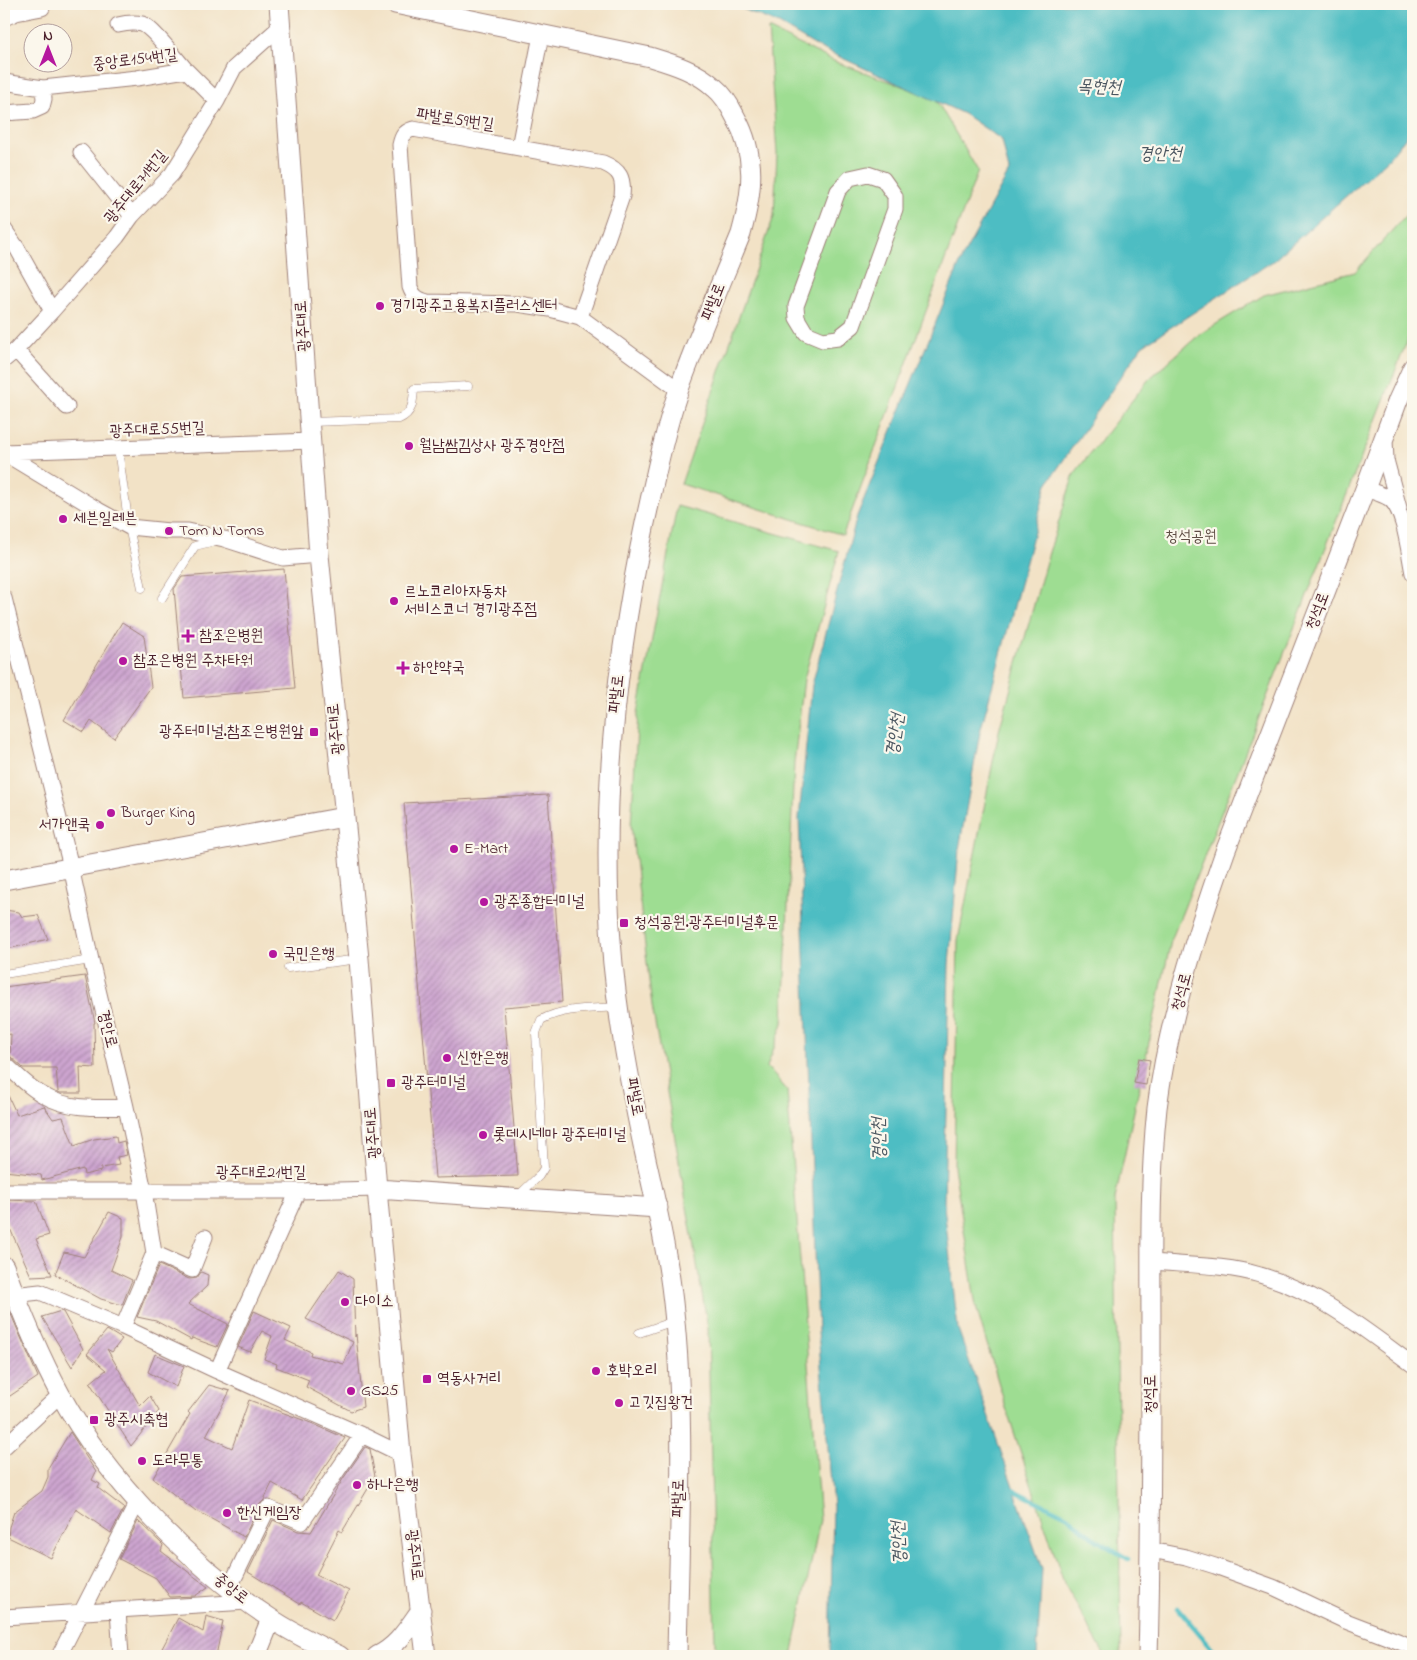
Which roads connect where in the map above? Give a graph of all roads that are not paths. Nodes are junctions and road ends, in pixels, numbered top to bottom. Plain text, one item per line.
1 (279, 4) edge
2 (395, 4) edge
3 (42, 8) dead end
4 (4, 18) edge
5 (118, 25) dead end
6 (281, 26) junction
7 (541, 35) junction
8 (186, 70) junction
9 (4, 82) edge
10 (43, 88) junction
11 (218, 101) junction
12 (4, 113) edge
13 (519, 147) junction
14 (81, 152) dead end
15 (838, 191) joint
16 (132, 216) junction
17 (4, 229) edge
18 (52, 310) junction
19 (580, 317) junction
20 (16, 350) junction
21 (4, 360) edge
22 (1413, 367) edge
23 (468, 386) dead end
24 (679, 390) junction
25 (66, 407) dead end
26 (311, 432) junction
27 (1384, 436) junction
28 (118, 449) junction
29 (4, 453) edge
30 (1365, 489) junction
31 (1401, 517) junction
32 (129, 527) junction
33 (224, 539) junction
34 (319, 555) junction
35 (1413, 573) edge
36 (142, 588) dead end
37 (4, 598) edge
38 (162, 598) dead end
39 (8, 632) edge
40 (344, 818) junction
41 (71, 867) junction
42 (4, 880) edge
43 (359, 959) junction
44 (91, 960) junction
45 (288, 968) dead end
46 (4, 974) edge
47 (618, 1007) junction
48 (4, 1063) edge
49 (126, 1107) junction
50 (378, 1189) junction
51 (144, 1190) junction
52 (4, 1191) edge
53 (298, 1191) junction
54 (516, 1198) junction
55 (658, 1208) junction
56 (205, 1237) dead end
57 (154, 1253) junction
58 (1151, 1262) junction
59 (4, 1266) edge
60 (9, 1296) edge
61 (674, 1321) junction
62 (124, 1327) junction
63 (639, 1333) dead end
64 (1413, 1365) edge
65 (217, 1371) junction
66 (61, 1394) junction
67 (362, 1435) junction
68 (4, 1447) edge
69 (402, 1454) junction
70 (138, 1501) junction
71 (1151, 1550) junction
72 (229, 1589) junction
73 (247, 1602) junction
74 (118, 1610) junction
75 (421, 1610) junction
76 (81, 1612) junction
77 (4, 1617) edge
78 (271, 1619) junction
79 (1413, 1647) edge
80 (58, 1656) edge
81 (121, 1656) edge
82 (256, 1656) edge
83 (340, 1656) edge
84 (377, 1656) edge
85 (426, 1656) edge
86 (677, 1656) edge
87 (1148, 1656) edge

1 - 6 street, 광주대로
2 - 7 street, 파발로
3 - 4 street
5 - 8 street
6 - 11 street, 광주대로71번길
6 - 26 street, 광주대로
7 - 13 street
7 - 24 street, 파발로
8 - 10 street, 중앙로154번길
8 - 11 street, 중앙로154번길
9 - 10 street, 중앙로154번길
10 - 12 street
11 - 16 street, 광주대로71번길
13 - 19 street, 파발로59번길
13 - 19 street, 파발로59번길
14 - 16 street
15 - 15 street
16 - 18 street, 광주대로71번길
17 - 18 street
18 - 20 street, 광주대로71번길
19 - 24 street, 파발로59번길
20 - 21 street, 광주대로71번길
20 - 25 street
22 - 27 street, 청석로
23 - 26 lane
24 - 47 street, 파발로
26 - 28 street, 광주대로55번길
26 - 34 street, 광주대로
27 - 30 street, 청석로
27 - 31 street
28 - 29 street, 광주대로55번길
28 - 32 lane
29 - 32 street
30 - 31 street
30 - 58 street, 청석로
31 - 35 street
32 - 33 street
32 - 36 lane
33 - 34 street
33 - 38 lane
34 - 40 street, 광주대로
37 - 39 street, 경안로
39 - 41 street, 경안로
40 - 41 street
40 - 43 street, 광주대로
41 - 42 street
41 - 44 street, 경안로
43 - 45 lane
43 - 50 street, 광주대로
44 - 46 lane
44 - 49 street, 경안로
47 - 54 lane
47 - 55 street, 파발로
48 - 49 street
49 - 51 street, 경안로
50 - 53 street, 광주대로21번길
50 - 54 street
50 - 69 street, 광주대로
51 - 52 street, 광주대로21번길
51 - 53 street, 광주대로21번길
51 - 57 street
53 - 65 street
54 - 55 street
55 - 61 street, 파발로
56 - 57 street
57 - 62 street
58 - 64 street
58 - 71 street, 청석로
59 - 60 street, 중앙로
60 - 62 street
60 - 66 street, 중앙로
61 - 63 lane
61 - 86 street, 파발로
62 - 65 street
65 - 67 street
66 - 68 street
66 - 70 street, 중앙로
67 - 69 street
67 - 72 street
69 - 75 street, 광주대로
70 - 72 street, 중앙로
70 - 76 street
71 - 79 street
71 - 87 street, 청석로
72 - 73 street, 중앙로
73 - 74 street
73 - 78 street, 중앙로
74 - 76 street
74 - 81 street
75 - 84 street
75 - 85 street, 광주대로
76 - 77 street
76 - 80 street
78 - 82 street
78 - 83 street, 중앙로

